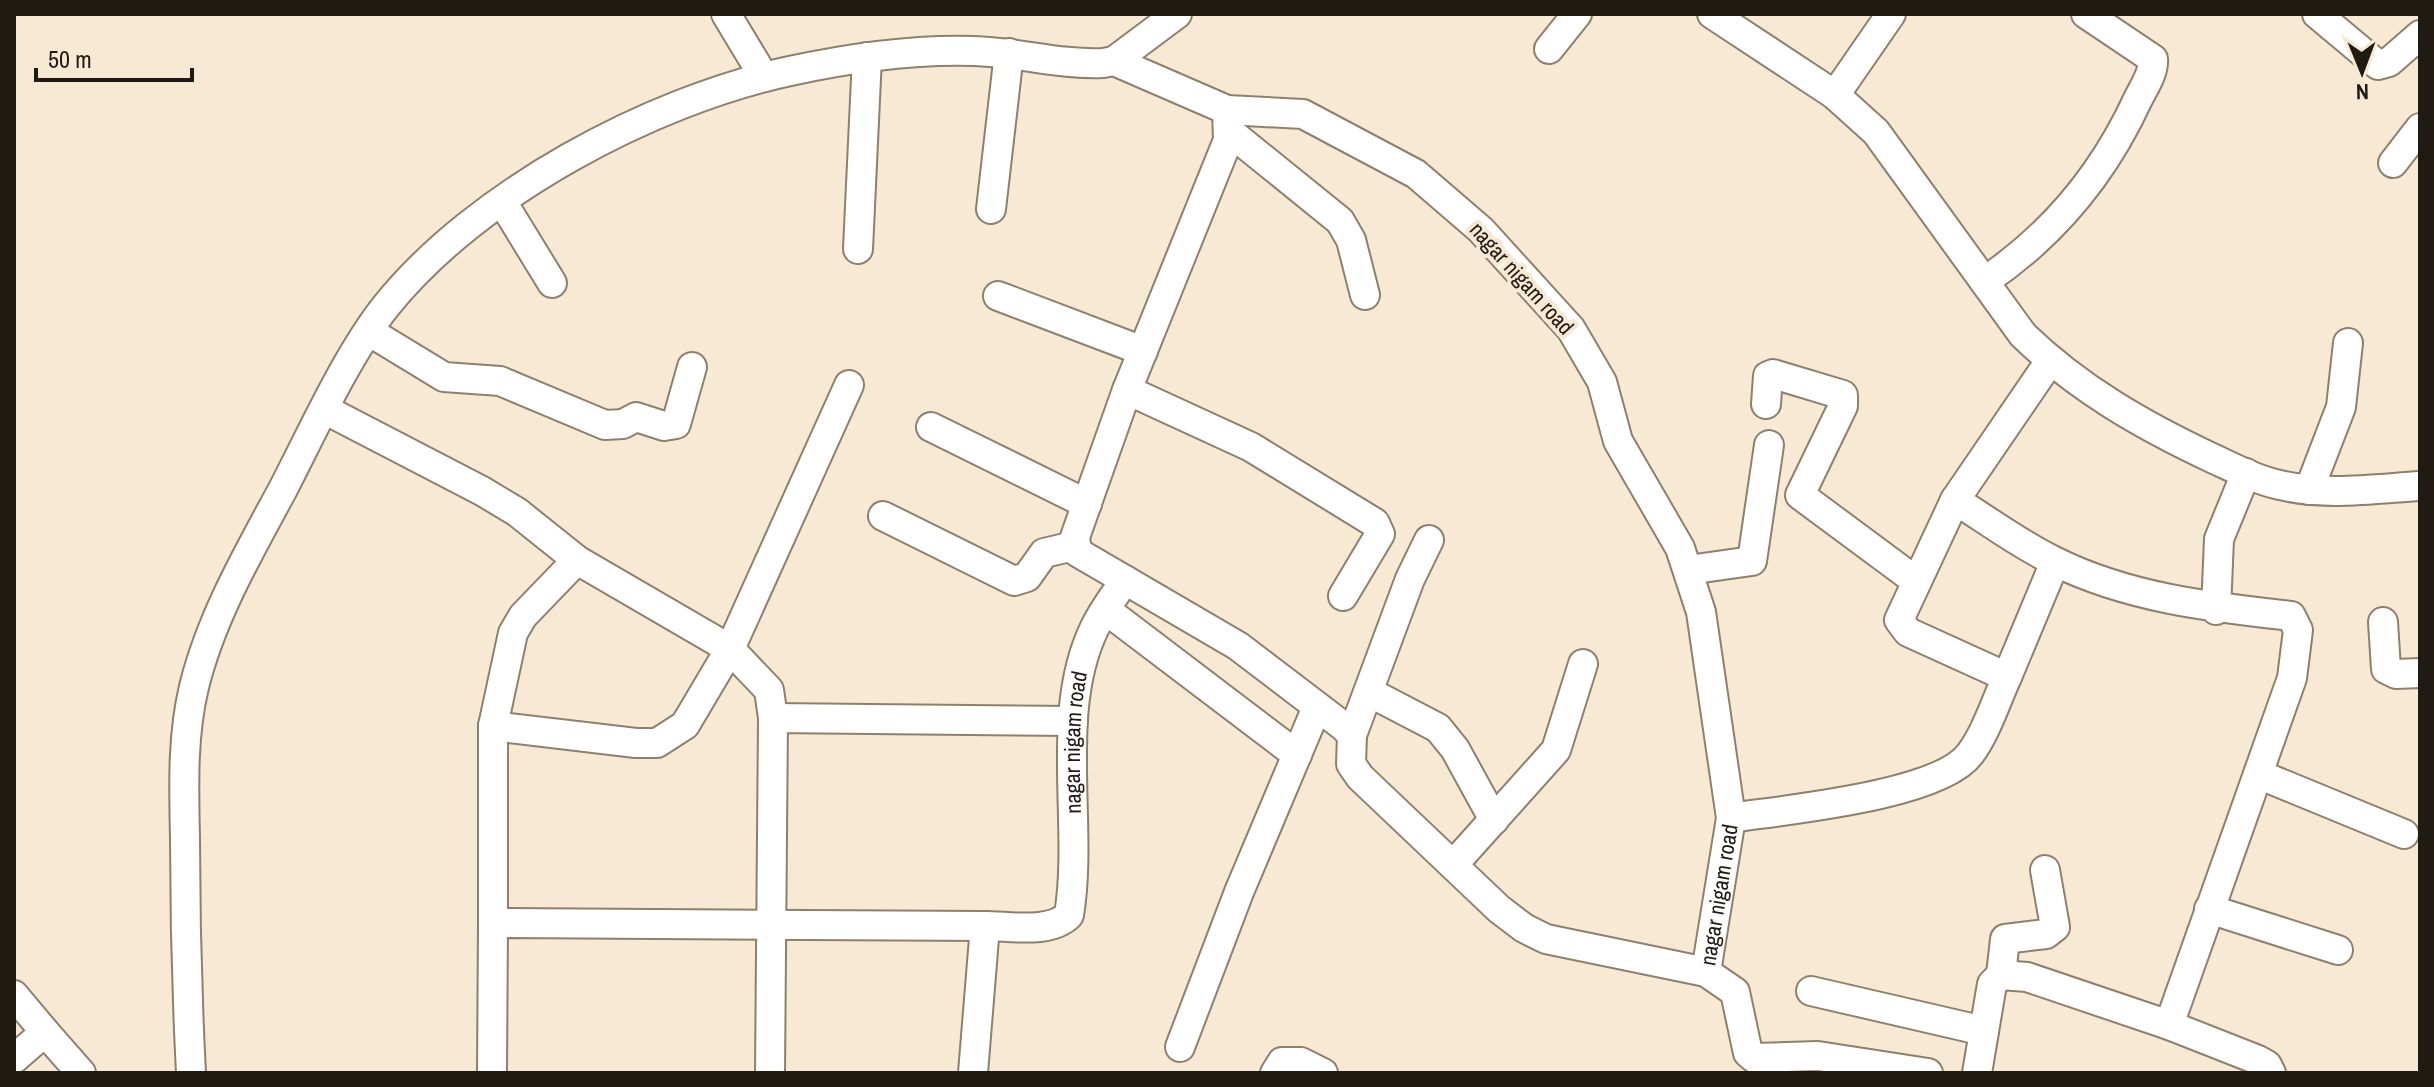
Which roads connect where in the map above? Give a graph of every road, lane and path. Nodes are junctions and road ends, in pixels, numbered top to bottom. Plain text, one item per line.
1 (1177, 14) edge
2 (1577, 14) edge
3 (1712, 14) edge
4 (1891, 14) edge
5 (2086, 14) edge
6 (2317, 14) edge
7 (728, 15) edge
8 (2420, 35) edge
9 (1549, 49) dead end
10 (1009, 53) junction
11 (867, 57) junction
12 (1114, 61) junction
13 (764, 77) junction
14 (1835, 95) junction
15 (1228, 121) junction
16 (2420, 128) edge
17 (2393, 163) dead end
18 (503, 203) junction
19 (991, 209) dead end
20 (858, 249) dead end
21 (1985, 281) junction
22 (552, 283) dead end
23 (1365, 295) dead end
24 (998, 296) dead end
25 (370, 332) junction
26 (2348, 343) dead end
27 (1143, 351) junction
28 (2050, 361) junction
29 (692, 367) dead end
30 (849, 385) dead end
31 (1127, 390) junction
32 (1766, 404) dead end
33 (324, 409) junction
34 (931, 427) dead end
35 (1769, 445) dead end
36 (2246, 473) junction
37 (2420, 486) edge
38 (2309, 490) junction
39 (1955, 500) junction
40 (1087, 504) junction
41 (883, 516) dead end
42 (1429, 540) dead end
43 (1074, 546) junction
44 (577, 560) junction
45 (2055, 562) junction
46 (1688, 570) junction
47 (1125, 580) junction
48 (1916, 581) junction
49 (1343, 596) dead end
50 (1106, 610) junction
51 (2216, 610) junction
52 (2383, 622) dead end
53 (730, 649) junction
54 (1583, 664) dead end
55 (2420, 673) edge
56 (2007, 677) junction
57 (1369, 692) junction
58 (1317, 707) junction
59 (773, 718) junction
60 (1073, 721) junction
61 (493, 726) junction
62 (1352, 735) junction
63 (1297, 755) junction
64 (2258, 774) junction
65 (1731, 818) junction
66 (1494, 820) junction
67 (2404, 834) dead end
68 (1453, 865) junction
69 (2045, 870) dead end
70 (2209, 909) junction
71 (772, 922) junction
72 (493, 923) junction
73 (985, 926) junction
74 (2338, 950) dead end
75 (1706, 972) junction
76 (2001, 975) junction
77 (1811, 991) dead end
78 (14, 995) edge
79 (2169, 1025) junction
80 (1984, 1031) junction
81 (45, 1032) junction
82 (1180, 1047) dead end
83 (14, 1059) edge
84 (81, 1073) edge
85 (191, 1073) edge
86 (492, 1073) edge
87 (770, 1073) edge
88 (973, 1073) edge
89 (1275, 1073) edge
90 (1323, 1073) edge
91 (1928, 1073) edge
92 (1977, 1073) edge
93 (2271, 1073) edge

1 - 12 street
2 - 9 street
3 - 14 street
4 - 14 street
5 - 21 street
6 - 8 street
7 - 13 street
10 - 11 street
10 - 12 street
10 - 19 street
11 - 13 street
11 - 20 street
12 - 15 street, nagar nigam road
13 - 18 street
14 - 21 street
15 - 23 street
15 - 27 street
15 - 46 street, nagar nigam road
16 - 17 street
18 - 22 street
18 - 25 street
21 - 28 street
24 - 27 street
25 - 29 street
25 - 33 street
26 - 38 street
27 - 31 street
28 - 36 street
28 - 39 street
30 - 53 street
31 - 40 street
31 - 49 street
32 - 48 street
33 - 44 street
33 - 85 street
34 - 40 street
35 - 46 street
36 - 38 street
36 - 51 street
37 - 38 street
39 - 45 street
39 - 48 street
40 - 43 street
41 - 43 street
42 - 57 street
43 - 47 street
44 - 53 street
44 - 61 street
45 - 51 street
45 - 56 street
46 - 65 street, nagar nigam road
47 - 50 street, nagar nigam road
47 - 58 street
48 - 56 street
50 - 60 street, nagar nigam road
50 - 63 street
51 - 64 street
52 - 55 street
53 - 59 street
53 - 61 street
54 - 66 street
56 - 65 street
57 - 62 street
57 - 66 street
58 - 62 street
58 - 63 street
59 - 60 street
59 - 71 street
60 - 73 street, nagar nigam road
61 - 72 street
62 - 68 street, nagar nigam road
63 - 82 street
64 - 67 street
64 - 70 street
65 - 75 street, nagar nigam road
66 - 68 street
68 - 75 street, nagar nigam road
69 - 76 street
70 - 74 street
70 - 79 street
71 - 72 street
71 - 73 street
71 - 87 street
72 - 86 street
73 - 88 street
75 - 91 street
76 - 79 street
76 - 80 street
77 - 80 street
78 - 81 street
79 - 93 street
80 - 92 street
81 - 83 street
81 - 84 street
89 - 90 street

